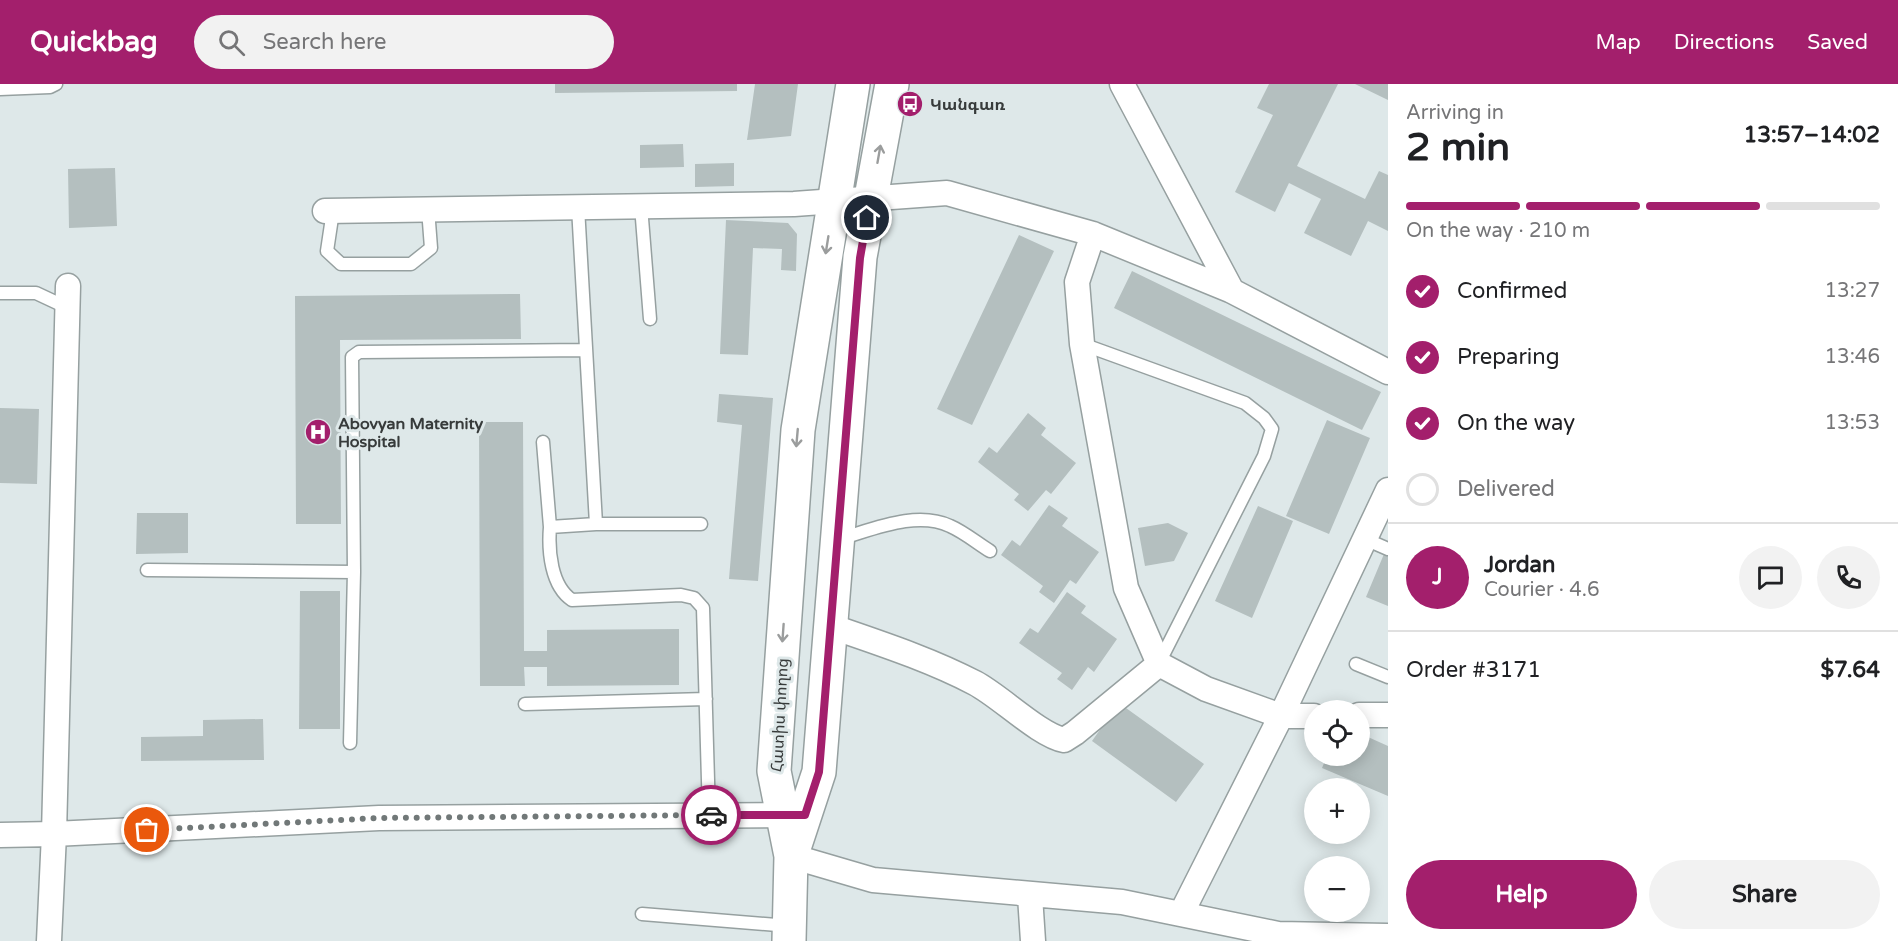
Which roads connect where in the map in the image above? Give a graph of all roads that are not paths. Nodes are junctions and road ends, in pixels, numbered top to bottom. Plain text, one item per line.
1 (56, 84) edge
2 (853, 84) edge
3 (892, 84) edge
4 (1122, 84) edge
5 (0, 89) edge
6 (871, 199) junction
7 (833, 201) junction
8 (641, 206) junction
9 (578, 207) junction
10 (428, 209) junction
11 (329, 211) joint
12 (1093, 234) junction
13 (1232, 291) junction
14 (0, 293) edge
15 (68, 297) joint
16 (650, 319) dead end
17 (1082, 344) junction
18 (586, 350) junction
19 (1388, 372) edge
20 (543, 442) dead end
21 (1388, 490) edge
22 (596, 524) junction
23 (701, 524) dead end
24 (550, 527) junction
25 (1365, 539) junction
26 (838, 540) junction
27 (1388, 549) edge
28 (990, 551) dead end
29 (147, 570) dead end
30 (354, 572) junction
31 (830, 626) junction
32 (1159, 664) junction
33 (1356, 664) dead end
34 (1388, 677) edge
35 (706, 699) junction
36 (525, 704) dead end
37 (1370, 715) edge
38 (1388, 715) edge
39 (1281, 716) junction
40 (1304, 716) edge
41 (350, 743) dead end
42 (709, 815) junction
43 (794, 815) junction
44 (54, 834) junction
45 (0, 835) edge
46 (791, 856) junction
47 (1030, 896) junction
48 (642, 914) dead end
49 (1181, 914) junction
50 (790, 933) edge
51 (1388, 936) edge
52 (1277, 937) edge
53 (49, 941) edge
54 (1033, 941) edge

1 - 5 lane
2 - 7 main road, Հատիս փողոց
6 -> 3 main road
4 - 13 street
6 - 7 street
6 - 12 street
6 - 26 main road
7 - 8 street
7 -> 43 main road, Հատիս փողոց
8 - 9 street
8 - 16 lane
9 - 10 street
9 - 18 lane
10 - 11 street
10 - 11 lane
12 - 13 street
12 - 17 street
13 - 19 street
14 - 15 lane
15 - 44 street
17 - 32 street
17 - 32 lane
18 - 22 lane
18 - 30 lane
20 - 24 lane
21 - 25 street
22 - 23 lane
22 - 24 lane
24 - 35 lane
25 - 27 lane
25 - 39 street
26 - 28 lane
26 - 31 main road
29 - 30 lane
30 - 41 lane
31 - 32 street
31 - 43 main road
32 - 39 street
33 - 34 lane
35 - 36 lane
35 - 42 lane
37 - 38 street
39 - 40 street
39 - 49 street
42 - 43 street
42 - 44 street
43 - 46 main road
44 - 45 street
44 - 53 street
46 - 47 street
46 - 50 main road
47 - 49 street
47 - 54 street
48 - 50 lane
49 - 52 street
51 - 52 street

